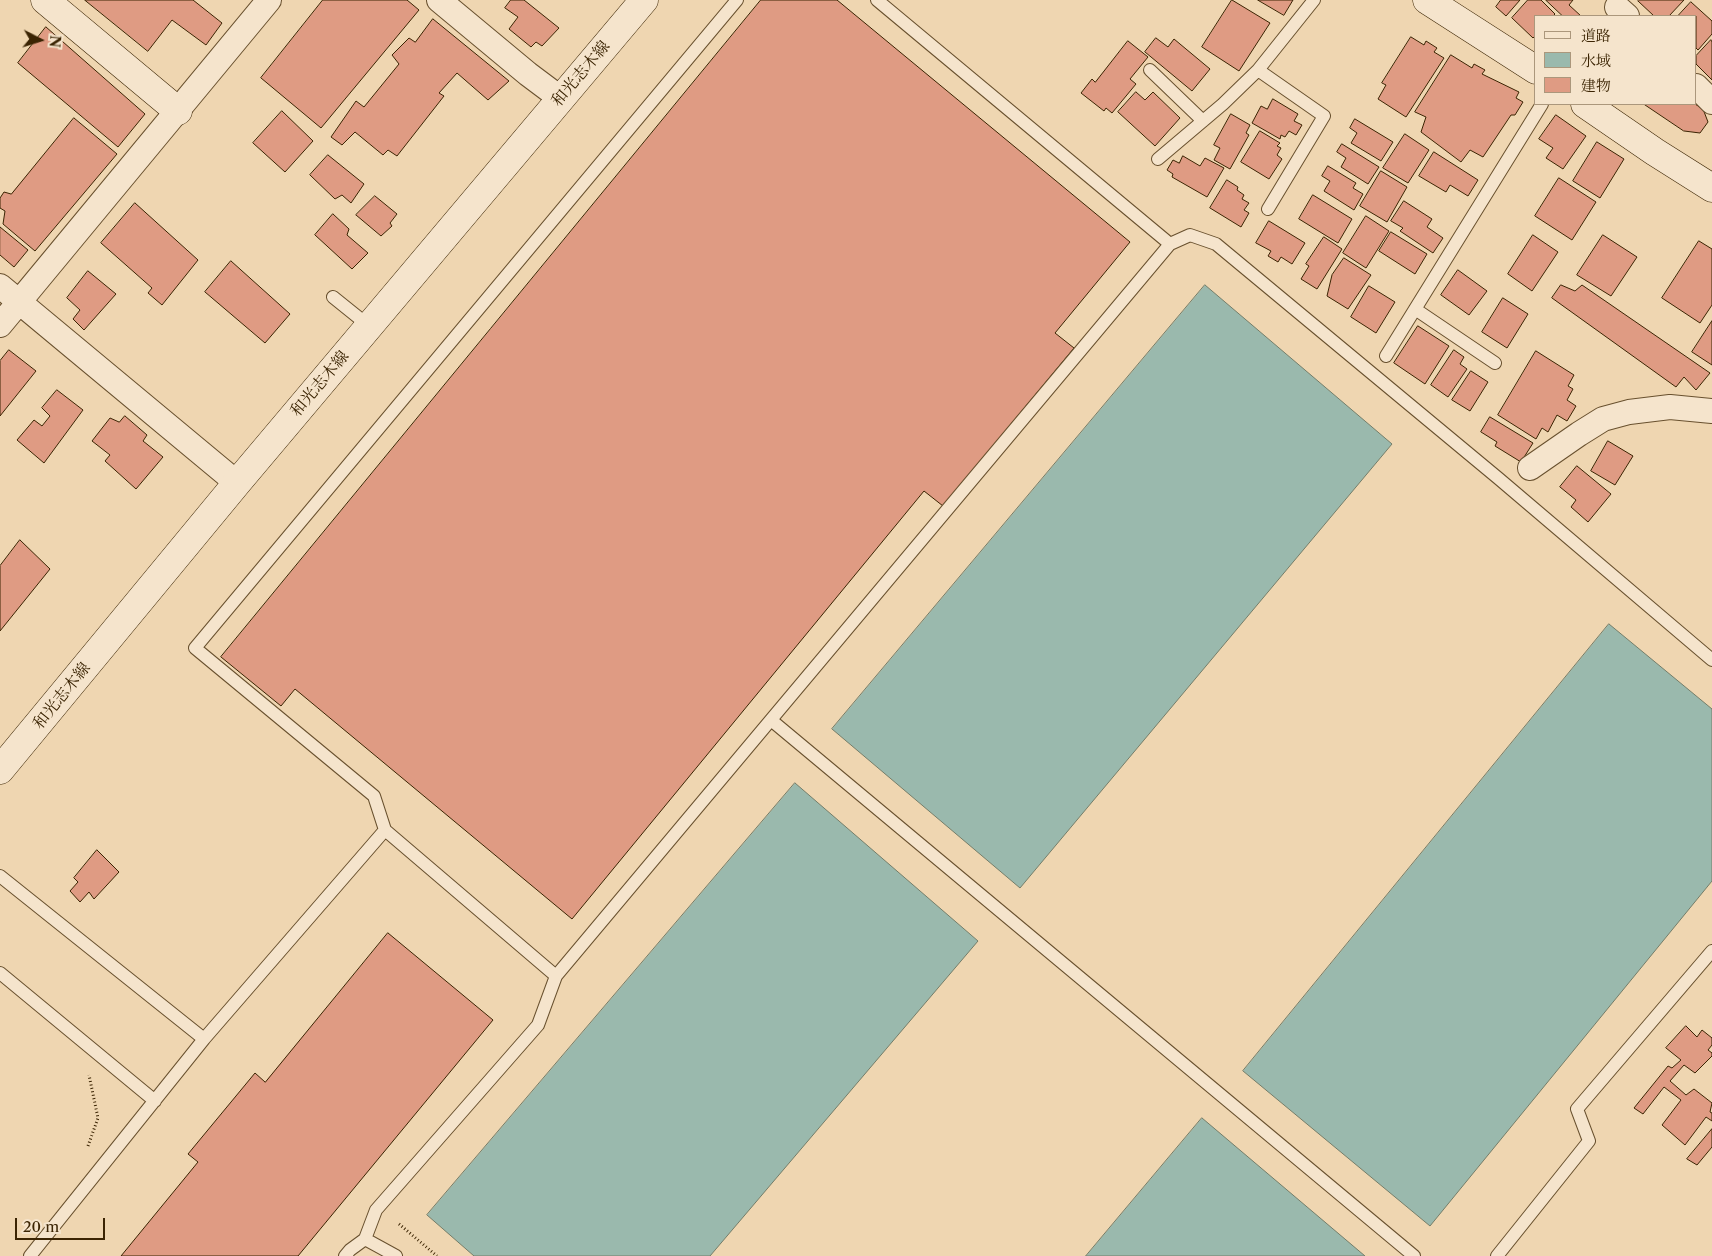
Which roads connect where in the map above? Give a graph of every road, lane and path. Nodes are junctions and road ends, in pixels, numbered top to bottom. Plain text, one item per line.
1 (45, 0) edge
2 (269, 0) edge
3 (439, 0) edge
4 (644, 0) edge
5 (737, 0) edge
6 (877, 0) edge
7 (1314, 0) edge
8 (1427, 0) edge
9 (1534, 69) edge
10 (1150, 70) dead end
11 (1258, 70) junction
12 (1697, 87) edge
13 (560, 98) junction
14 (1712, 102) edge
15 (1541, 105) edge
16 (1586, 105) edge
17 (178, 111) junction
18 (1203, 121) junction
19 (1158, 159) dead end
20 (1712, 188) edge
21 (1268, 208) dead end
22 (1170, 244) junction
23 (0, 286) edge
24 (333, 297) dead end
25 (19, 302) junction
26 (1415, 309) junction
27 (0, 325) edge
28 (369, 326) junction
29 (1386, 356) dead end
30 (1495, 363) dead end
31 (1712, 411) edge
32 (1530, 468) dead end
33 (237, 483) junction
34 (1712, 660) edge
35 (771, 720) junction
36 (0, 770) edge
37 (385, 830) junction
38 (0, 876) edge
39 (1712, 950) edge
40 (0, 973) edge
41 (556, 976) junction
42 (204, 1039) junction
43 (89, 1074) dead end
44 (155, 1101) junction
45 (87, 1149) dead end
46 (399, 1224) dead end
47 (366, 1239) junction
48 (30, 1256) edge
49 (345, 1256) edge
50 (396, 1256) edge
51 (437, 1256) edge
52 (1414, 1256) edge
53 (1497, 1256) edge

1 - 17 main road
2 - 17 street
3 - 13 street
4 - 13 main road, 和光志木線
5 - 37 lane
6 - 22 lane
7 - 11 lane
8 - 9 main road
10 - 18 lane
11 - 18 lane
11 - 21 lane
12 - 14 street
13 - 28 main road, 和光志木線
15 - 26 lane
16 - 20 main road
17 - 25 street
18 - 19 lane
22 - 34 lane
22 - 35 lane
23 - 25 street
24 - 28 lane
25 - 27 street
25 - 33 street
26 - 29 lane
26 - 30 lane
28 - 33 main road, 和光志木線
31 - 32 street
33 - 36 main road, 和光志木線
35 - 41 lane
35 - 52 lane
37 - 41 lane
37 - 42 lane
38 - 42 lane
39 - 53 lane
40 - 44 lane
41 - 47 lane
42 - 44 lane
43 - 45 path
44 - 48 lane
46 - 51 path
47 - 49 lane
47 - 50 lane

